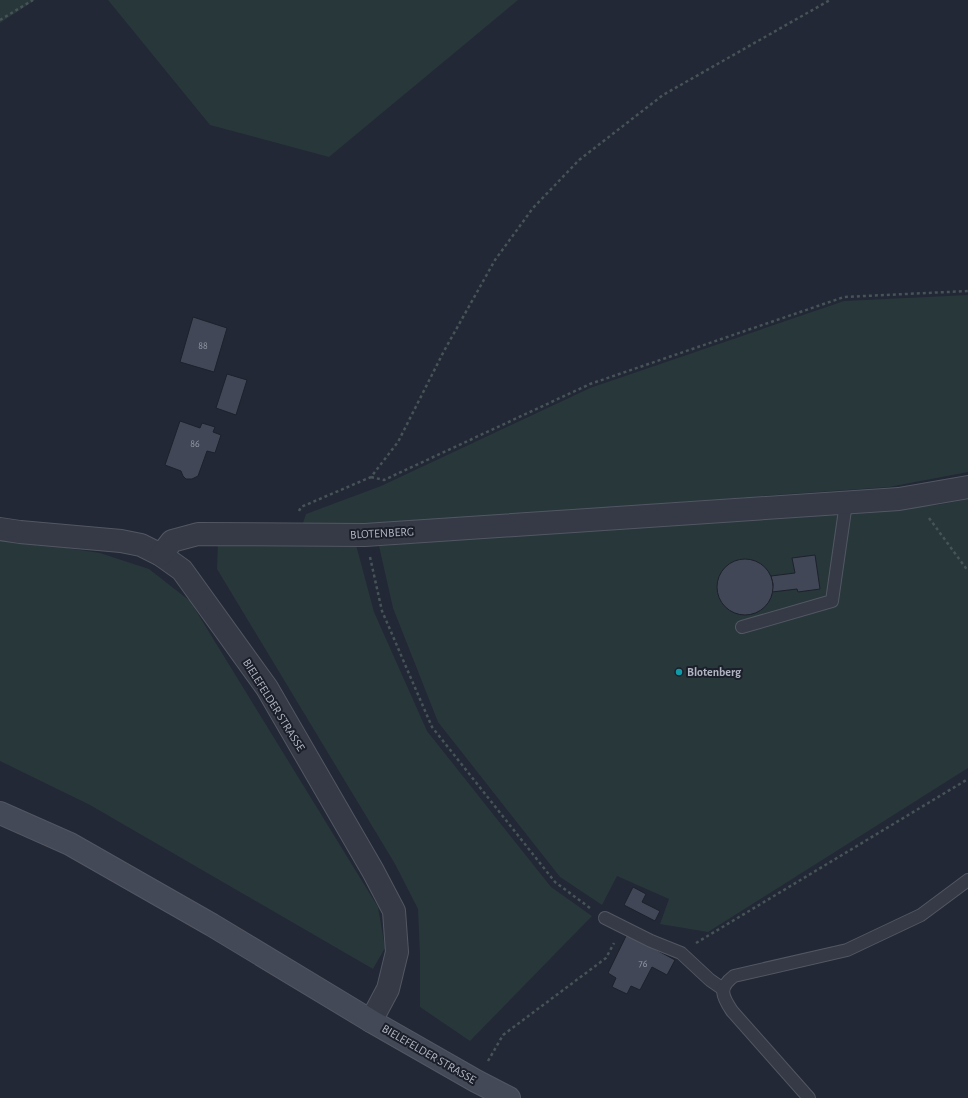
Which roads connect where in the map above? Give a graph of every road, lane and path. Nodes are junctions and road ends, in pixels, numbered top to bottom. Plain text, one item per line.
1 (33, 0) edge
2 (830, 0) edge
3 (0, 20) edge
4 (968, 291) edge
5 (371, 477) junction
6 (968, 488) edge
7 (925, 495) junction
8 (846, 503) junction
9 (0, 529) edge
10 (365, 535) junction
11 (284, 536) junction
12 (161, 555) junction
13 (968, 571) edge
14 (742, 628) dead end
15 (968, 779) edge
16 (0, 813) edge
17 (968, 880) edge
18 (605, 918) joint
19 (623, 927) junction
20 (681, 953) junction
21 (723, 989) junction
22 (371, 1021) junction
23 (476, 1081) junction
24 (509, 1098) edge
25 (809, 1098) edge

1 - 3 path
2 - 5 path
4 - 5 path
5 - 11 path
6 - 7 street, BLOTENBERG
7 - 8 street, BLOTENBERG
7 - 13 path
8 - 10 street, BLOTENBERG
8 - 14 lane
9 - 12 street, BIELEFELDER STRASSE
10 - 11 street, BLOTENBERG
10 - 18 path
11 - 12 street, BLOTENBERG
12 - 22 street, BIELEFELDER STRASSE
15 - 20 path
16 - 22 main road, BIELEFELDER STRASSE
17 - 21 lane
18 - 19 lane
19 - 20 lane
19 - 23 path
20 - 21 lane
21 - 25 lane
22 - 23 main road, BIELEFELDER STRASSE
23 - 24 main road, BIELEFELDER STRASSE

